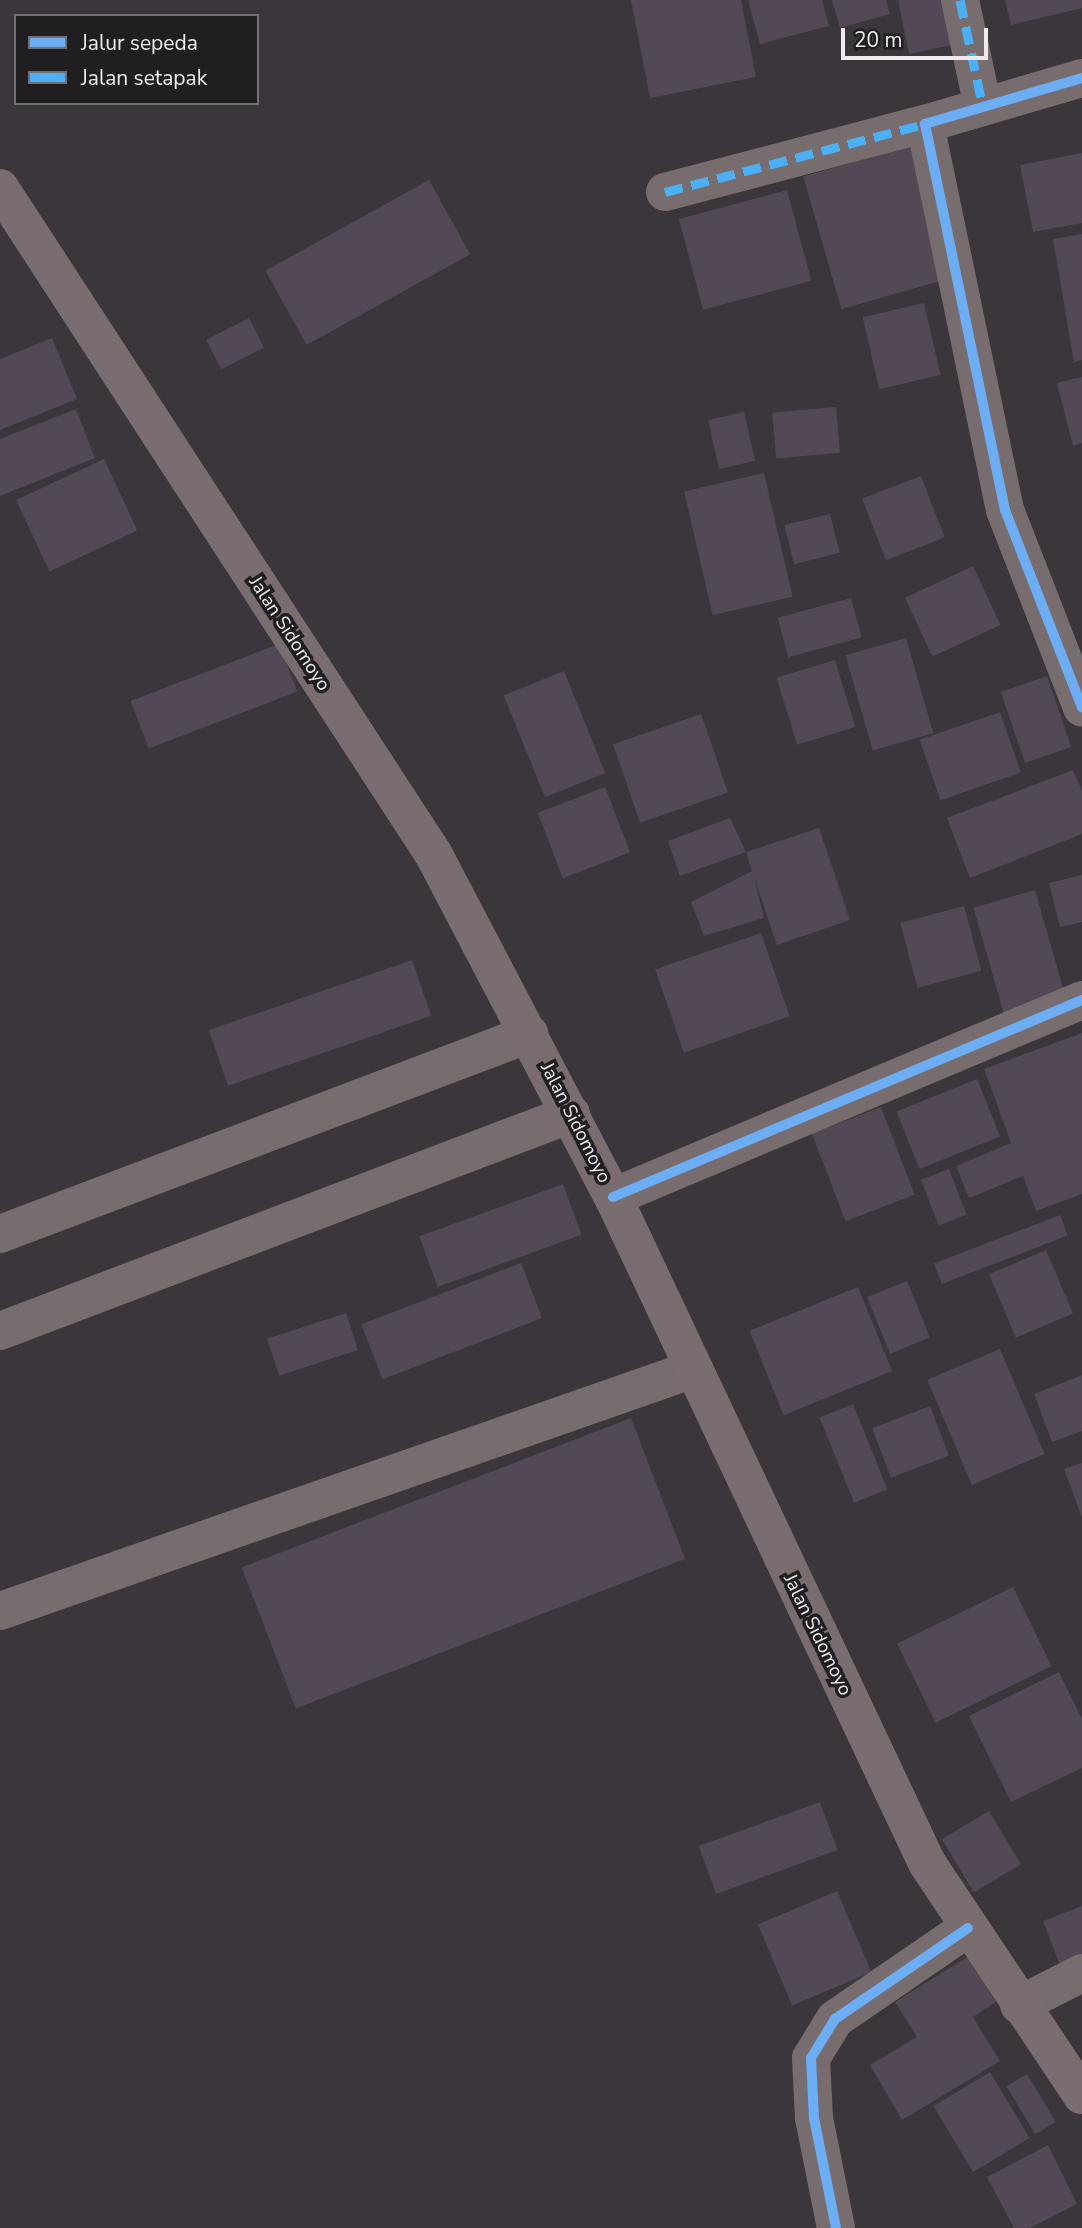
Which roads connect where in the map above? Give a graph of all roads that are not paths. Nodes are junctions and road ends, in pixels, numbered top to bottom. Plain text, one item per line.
1 (960, 0) edge
2 (1082, 78) edge
3 (983, 107) junction
4 (925, 124) junction
5 (0, 188) edge
6 (665, 192) dead end
7 (1082, 708) edge
8 (1082, 1000) edge
9 (529, 1034) junction
10 (571, 1114) junction
11 (613, 1197) junction
12 (0, 1234) edge
13 (0, 1331) edge
14 (691, 1370) junction
15 (0, 1611) edge
16 (968, 1928) junction
17 (1082, 1973) edge
18 (1019, 2005) junction
19 (1082, 2095) edge
20 (836, 2228) edge

1 - 3 street
2 - 3 street
3 - 4 street
4 - 6 street
4 - 7 street
5 - 9 main road, Jalan Sidomoyo
8 - 11 street
9 - 10 main road, Jalan Sidomoyo
9 - 12 street
10 - 11 main road, Jalan Sidomoyo
10 - 13 street
11 - 14 main road, Jalan Sidomoyo
14 - 15 street
14 - 16 main road, Jalan Sidomoyo
16 - 18 main road, Jalan Sidomoyo
16 - 20 street
17 - 18 street
18 - 19 main road, Jalan Sidomoyo

